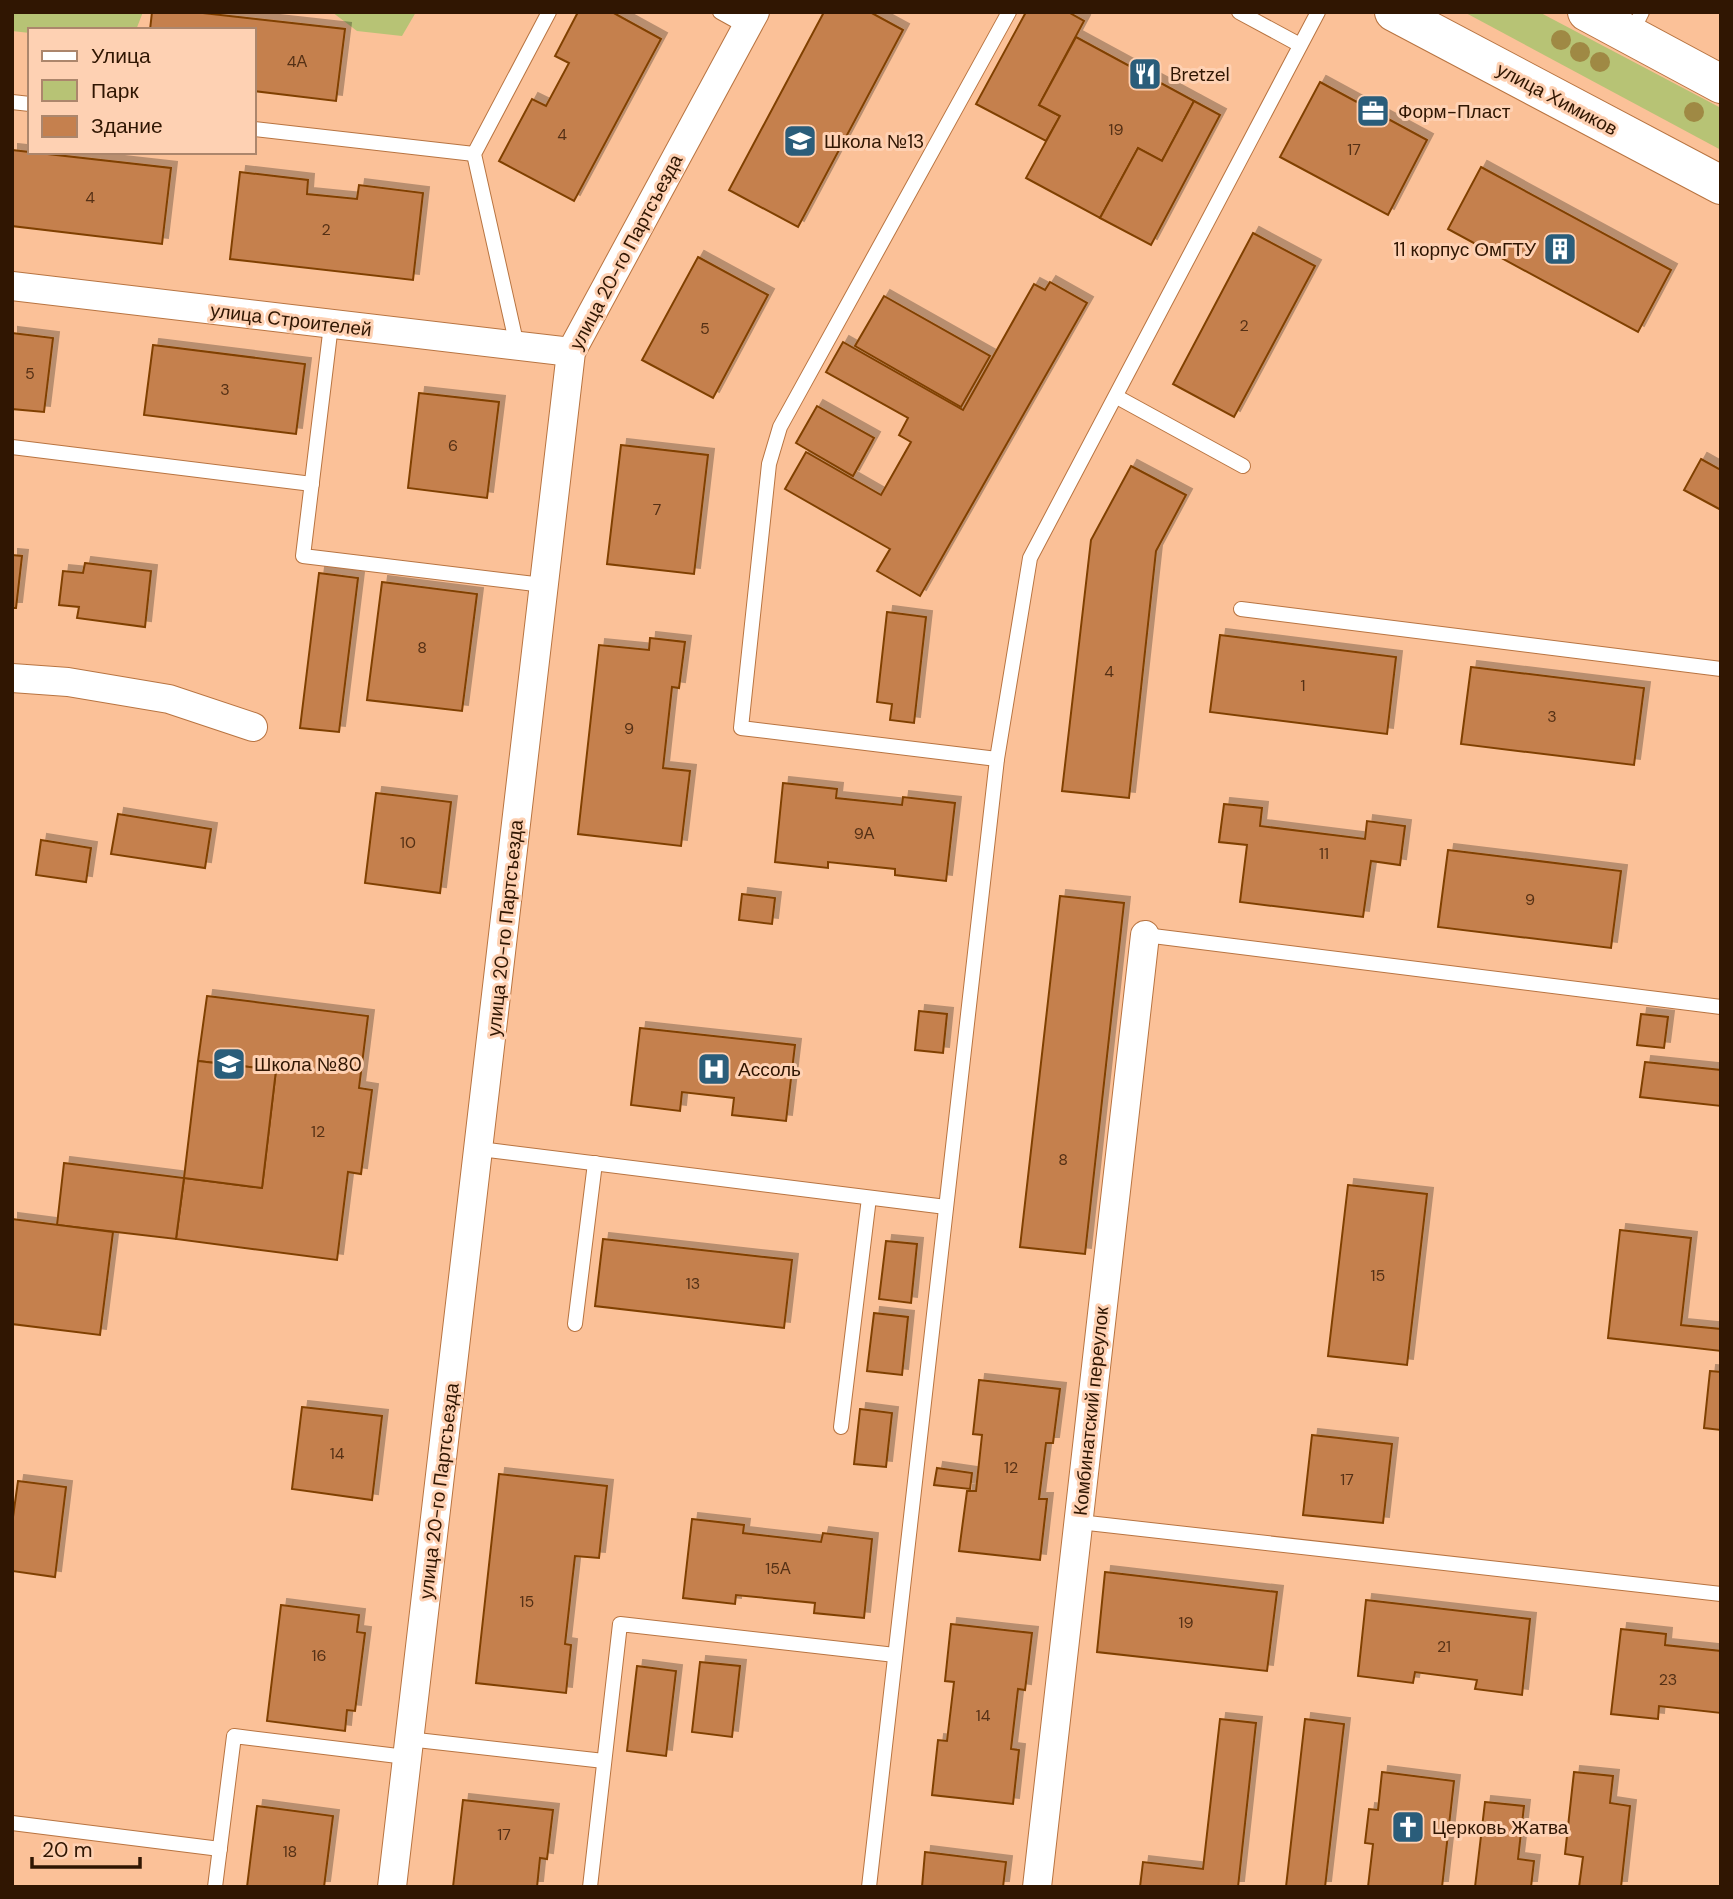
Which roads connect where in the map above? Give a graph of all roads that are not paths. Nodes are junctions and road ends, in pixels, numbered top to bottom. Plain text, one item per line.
1 (550, 12) edge
2 (720, 12) edge
3 (1009, 12) edge
4 (1239, 12) edge
5 (1318, 12) edge
6 (1394, 12) edge
7 (1587, 12) edge
8 (751, 19) edge
9 (1636, 24) edge
10 (1300, 46) junction
11 (1721, 84) edge
12 (256, 129) edge
13 (474, 154) junction
14 (1721, 185) edge
15 (12, 286) edge
16 (331, 325) junction
17 (517, 346) junction
18 (571, 352) junction
19 (1116, 397) junction
20 (12, 447) edge
21 (1243, 466) dead end
22 (312, 484) junction
23 (543, 585) junction
24 (1241, 609) dead end
25 (1721, 669) edge
26 (12, 678) edge
27 (253, 727) dead end
28 (997, 759) junction
29 (1145, 935) joint
30 (1721, 1007) edge
31 (480, 1149) junction
32 (596, 1163) junction
33 (869, 1198) junction
34 (946, 1207) junction
35 (575, 1324) dead end
36 (841, 1427) dead end
37 (1079, 1522) junction
38 (1721, 1594) edge
39 (895, 1656) junction
40 (407, 1748) junction
41 (604, 1761) junction
42 (12, 1823) edge
43 (220, 1849) junction
44 (215, 1887) edge
45 (392, 1887) edge
46 (590, 1887) edge
47 (869, 1887) edge
48 (1037, 1887) edge

1 - 13 lane
2 - 8 lane
3 - 28 lane
4 - 10 lane
5 - 10 lane
6 - 14 main road, улица Химиков
7 - 9 main road
8 - 18 street, улица 20-го Партсъезда
9 - 11 main road
10 - 19 lane
12 - 13 lane
13 - 17 lane
15 - 16 street, улица Строителей
16 - 17 street, улица Строителей
16 - 22 lane
17 - 18 street, улица Строителей
18 - 23 street, улица 20-го Партсъезда
19 - 21 lane
19 - 28 lane
20 - 22 lane
22 - 23 lane
23 - 31 street, улица 20-го Партсъезда
24 - 25 lane
26 - 27 street
28 - 34 lane
29 - 30 lane
29 - 37 street, Комбинатский переулок
31 - 32 lane
31 - 40 street, улица 20-го Партсъезда
32 - 33 lane
32 - 35 lane
33 - 34 lane
33 - 36 lane
34 - 39 lane
37 - 38 lane
37 - 48 street, Комбинатский переулок
39 - 41 lane
39 - 47 lane
40 - 41 lane
40 - 43 lane
40 - 45 street, улица 20-го Партсъезда
41 - 46 lane
42 - 43 lane
43 - 44 lane

